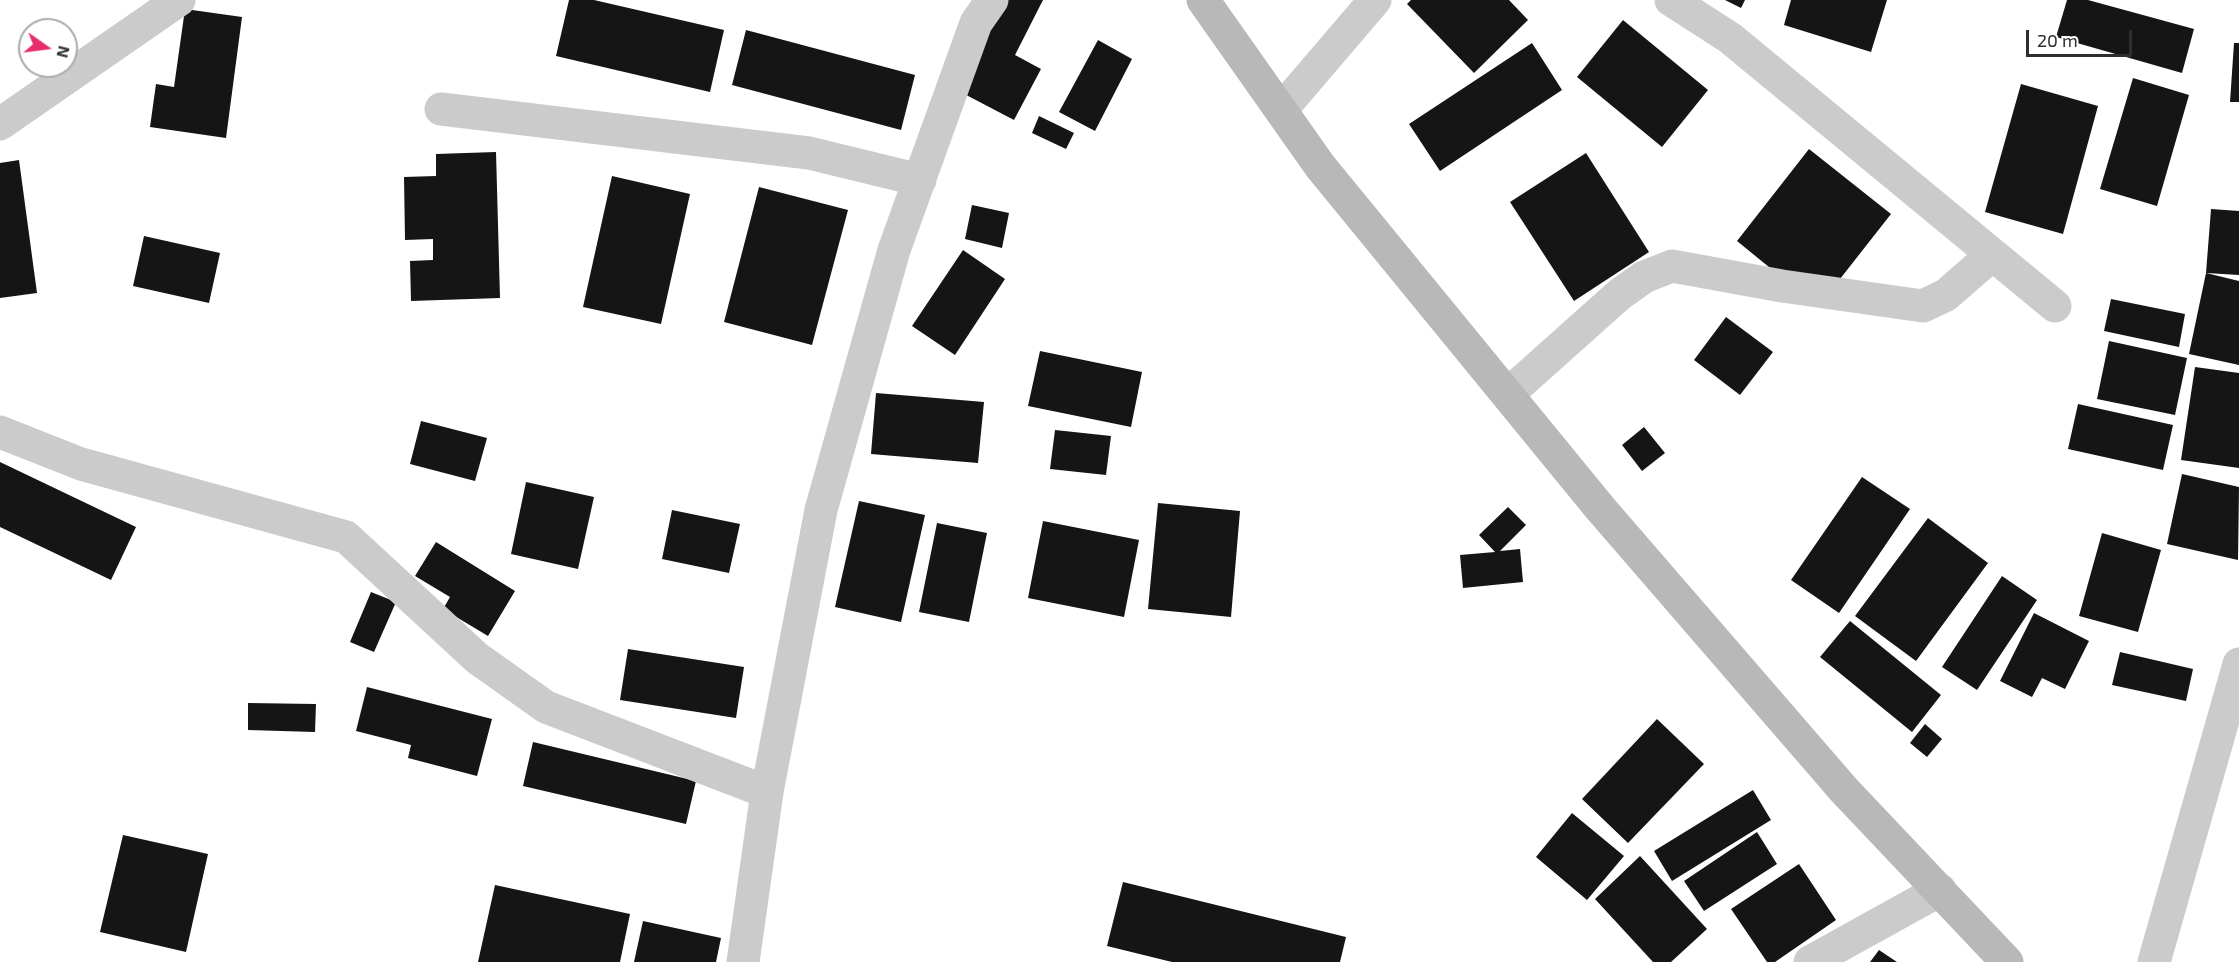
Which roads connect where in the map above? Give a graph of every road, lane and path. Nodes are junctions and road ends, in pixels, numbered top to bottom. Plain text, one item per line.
1 (179, 0) edge
2 (992, 0) edge
3 (1203, 0) edge
4 (1375, 0) edge
5 (1671, 0) edge
6 (441, 110) dead end
7 (1281, 110) junction
8 (0, 124) edge
9 (920, 180) junction
10 (1992, 255) junction
11 (2055, 306) dead end
12 (1508, 394) junction
13 (0, 432) edge
14 (2239, 664) edge
15 (767, 792) junction
16 (1940, 890) junction
17 (743, 962) edge
18 (1810, 962) edge
19 (2007, 962) edge
20 (2154, 962) edge

1 - 8 street
2 - 9 street
3 - 7 main road
4 - 7 street
5 - 10 street
6 - 9 street
7 - 12 main road
9 - 15 street
10 - 11 street
10 - 12 street
12 - 16 main road
13 - 15 street
14 - 20 street
15 - 17 street
16 - 18 street
16 - 19 main road

